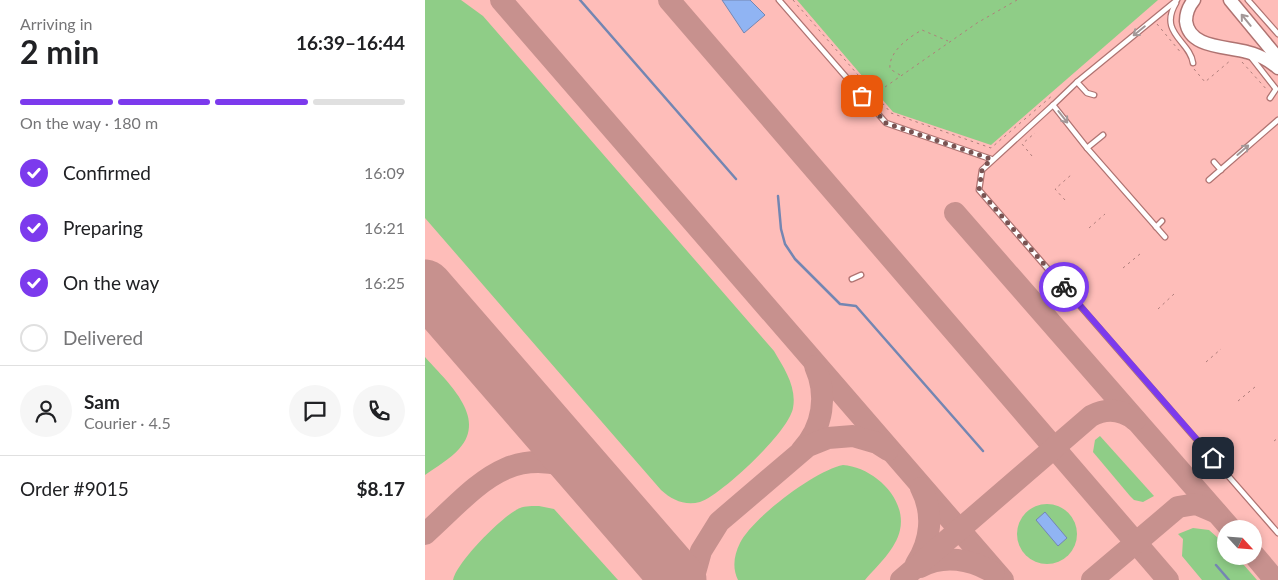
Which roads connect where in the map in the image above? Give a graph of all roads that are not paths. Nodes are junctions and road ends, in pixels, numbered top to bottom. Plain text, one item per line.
1 (779, 0) edge
2 (1177, 0) edge
3 (1230, 0) edge
4 (1247, 0) edge
5 (1193, 1) edge
6 (1278, 34) edge
7 (1242, 56) junction
8 (1278, 58) edge
9 (1193, 66) road end
10 (1278, 68) edge
11 (1077, 82) junction
12 (1094, 95) dead end
13 (1271, 97) road end
14 (1053, 105) junction
15 (1278, 120) edge
16 (1103, 135) dead end
17 (1087, 148) junction
18 (991, 159) junction
19 (1214, 162) dead end
20 (1221, 170) junction
21 (1209, 180) dead end
22 (1162, 221) dead end
23 (1156, 227) junction
24 (1165, 237) dead end
25 (861, 274) dead end
26 (852, 279) dead end
27 (1278, 533) edge

1 - 18 lane
2 - 9 lane
2 -> 11 lane
8 -> 3 main road
4 - 6 lane
5 - 7 main road
7 - 10 main road
7 - 13 lane
11 - 12 lane
11 - 14 lane
14 -> 17 lane
14 - 18 lane
20 -> 15 lane
16 - 17 lane
17 - 23 lane
18 - 27 lane
19 - 20 lane
20 - 21 lane
22 - 23 lane
23 - 24 lane
25 - 26 lane

